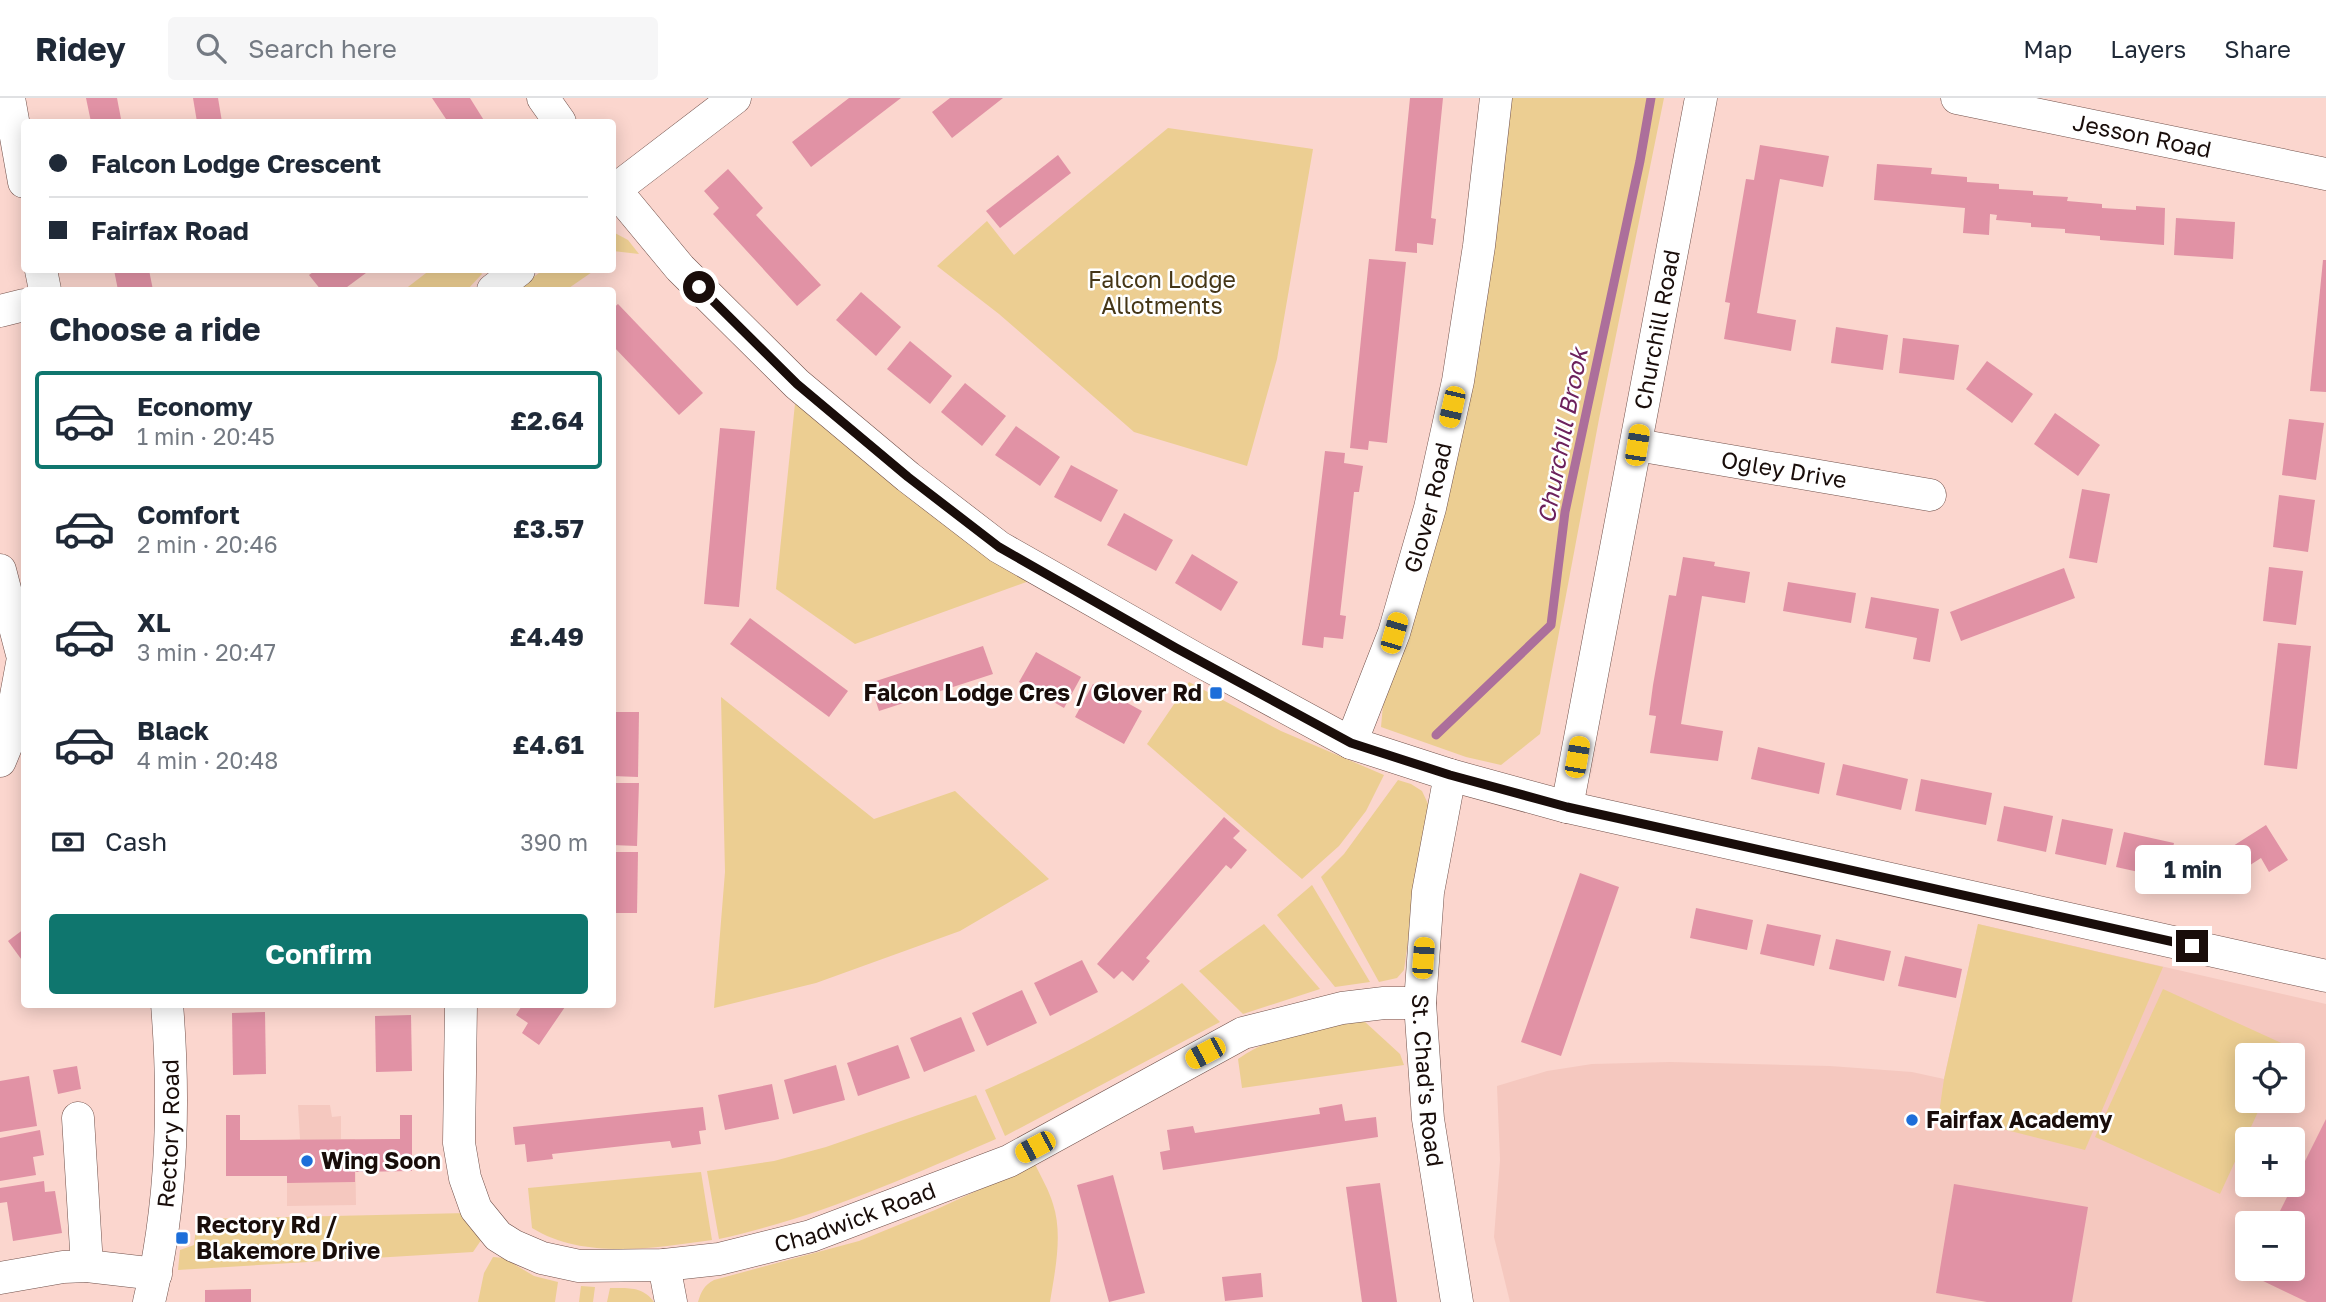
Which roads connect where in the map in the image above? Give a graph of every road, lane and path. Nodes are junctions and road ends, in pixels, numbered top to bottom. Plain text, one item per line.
1 (9, 98) edge
2 (543, 98) edge
3 (735, 98) edge
4 (1496, 98) edge
5 (1702, 98) edge
6 (1957, 98) edge
7 (558, 119) edge
8 (21, 165) edge
9 (2326, 174) edge
10 (616, 188) edge
11 (616, 193) edge
12 (515, 273) edge
13 (497, 287) edge
14 (21, 305) edge
15 (0, 311) edge
16 (1637, 445) junction
17 (1930, 495) dead end
18 (0, 570) edge
19 (21, 646) edge
20 (21, 672) edge
21 (1351, 743) junction
22 (0, 761) edge
23 (1450, 775) junction
24 (1567, 807) junction
25 (2326, 975) edge
26 (1420, 1003) junction
27 (167, 1008) edge
28 (461, 1008) edge
29 (78, 1118) dead end
30 (664, 1265) junction
31 (87, 1266) junction
32 (0, 1278) edge
33 (152, 1288) edge
34 (671, 1302) edge
35 (1457, 1302) edge

1 - 8 street
2 - 7 street
3 - 10 street
4 - 21 street, Glover Road
5 - 16 street, Churchill Road
6 - 9 street, Jesson Road
11 - 21 street
12 - 13 street
14 - 15 street
16 - 17 street, Ogley Drive
16 - 24 street, Churchill Road
18 - 19 street
20 - 22 street
21 - 23 street
23 - 24 street
23 - 26 street, St. Chad's Road
24 - 25 street
26 - 30 street, Chadwick Road
26 - 35 street, St. Chad's Road
27 - 33 street, Rectory Road
28 - 30 street, Chadwick Road
29 - 31 street
30 - 34 street
31 - 32 street
31 - 33 street

